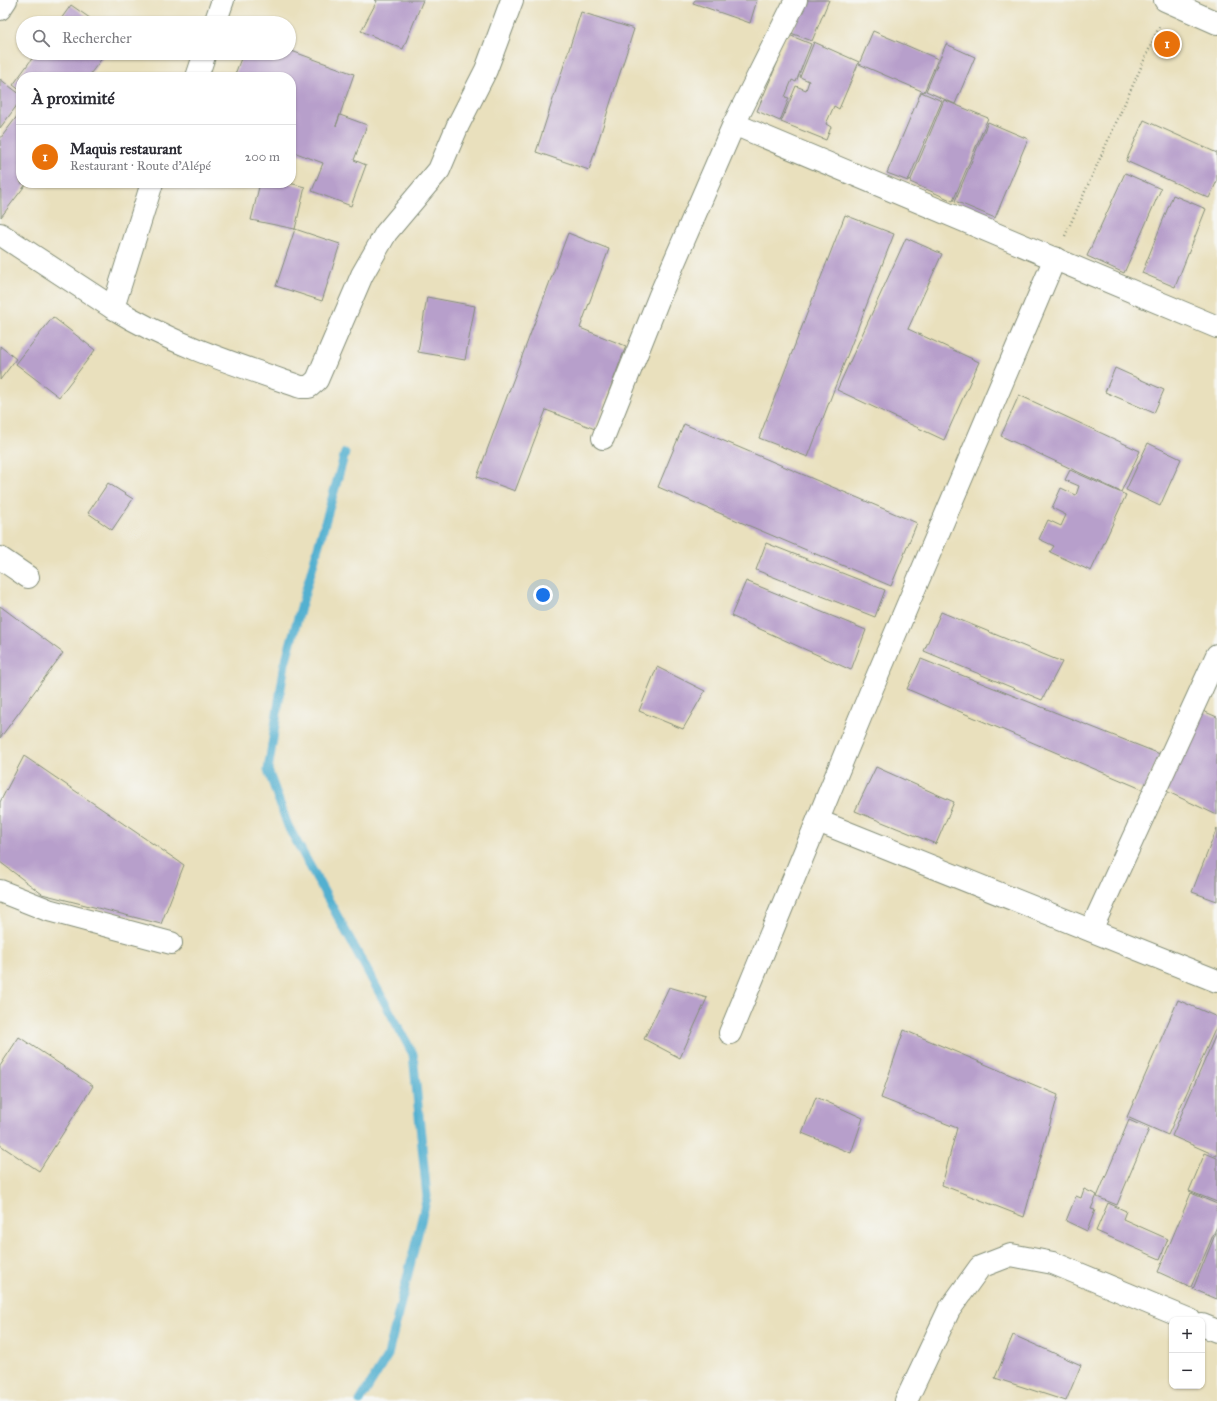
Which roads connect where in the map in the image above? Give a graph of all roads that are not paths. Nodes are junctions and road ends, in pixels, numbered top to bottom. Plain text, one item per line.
1 (6, 0) edge
2 (223, 0) edge
3 (512, 0) edge
4 (796, 0) edge
5 (1167, 1) edge
6 (0, 9) edge
7 (217, 16) edge
8 (1217, 23) edge
9 (203, 60) edge
10 (199, 72) edge
11 (734, 124) junction
12 (150, 188) edge
13 (0, 234) edge
14 (1055, 258) junction
15 (113, 308) junction
16 (1217, 327) edge
17 (603, 438) dead end
18 (0, 558) edge
19 (28, 577) dead end
20 (1217, 655) edge
21 (818, 821) junction
22 (0, 891) edge
23 (1091, 930) junction
24 (171, 943) dead end
25 (1217, 981) edge
26 (730, 1033) dead end
27 (1183, 1317) edge
28 (1205, 1326) edge
29 (1217, 1331) edge
30 (906, 1401) edge

1 - 6 street
2 - 7 street
3 - 15 street
4 - 11 street
5 - 8 street
9 - 10 street
11 - 14 street
11 - 17 street
12 - 15 street
13 - 15 street
14 - 16 street
14 - 21 street
18 - 19 street
20 - 23 street
21 - 23 street
21 - 26 street
22 - 24 street
23 - 25 street
27 - 30 street
28 - 29 street

